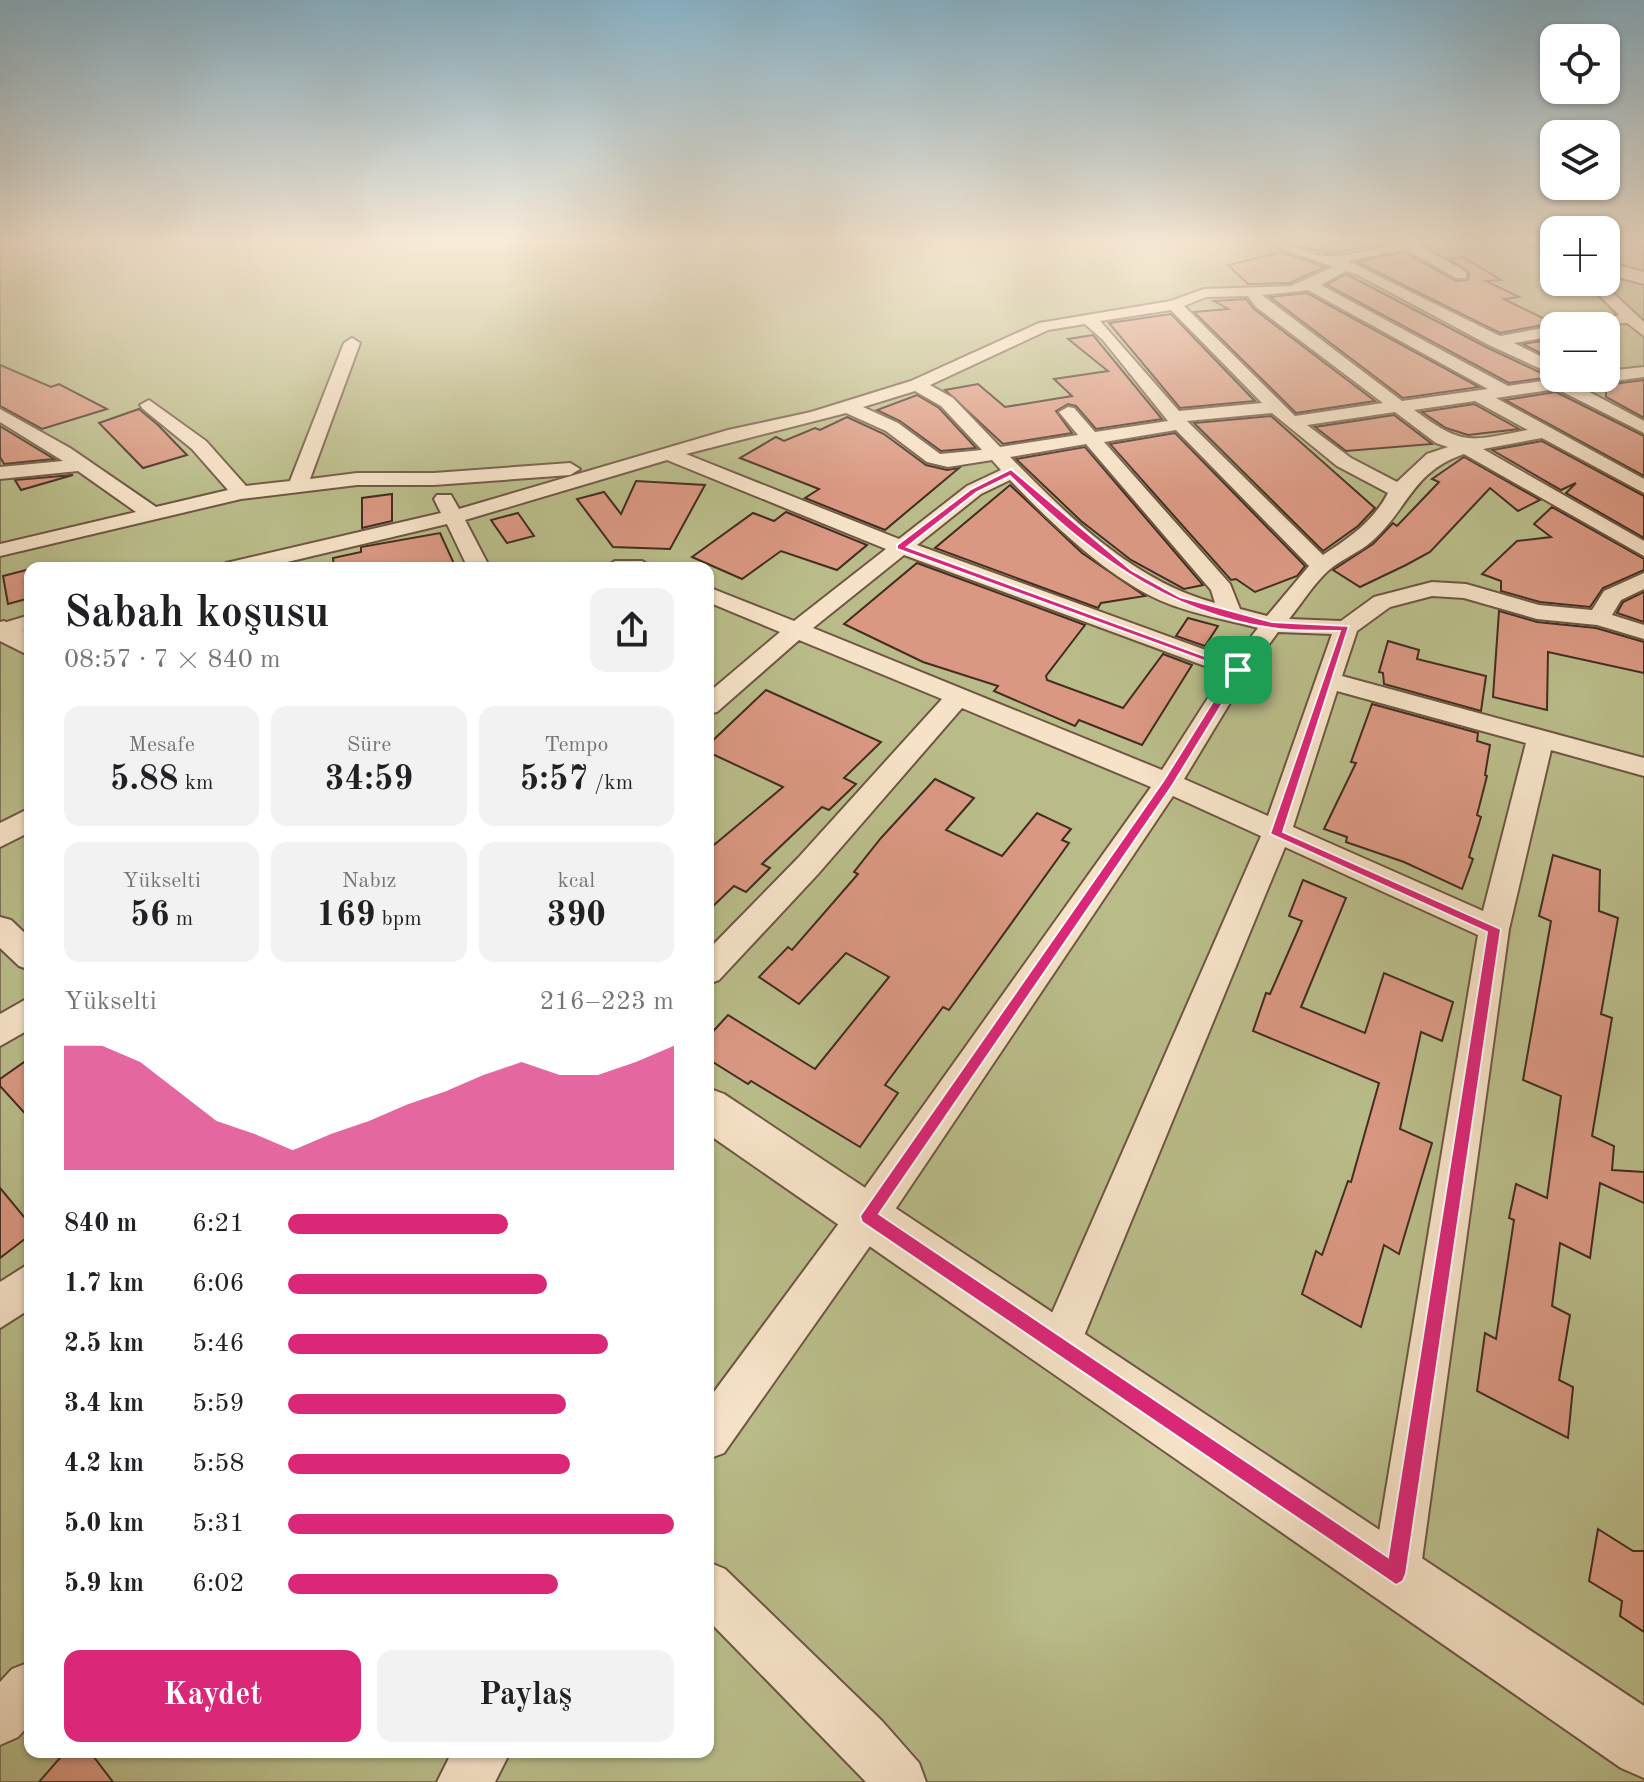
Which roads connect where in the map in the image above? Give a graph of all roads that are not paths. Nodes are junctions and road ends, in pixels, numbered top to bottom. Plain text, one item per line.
1 (1048, 325) edge
2 (1095, 325) edge
3 (1194, 325) edge
4 (1289, 325) edge
5 (1384, 325) edge
6 (1470, 325) edge
7 (1540, 333) edge
8 (1501, 340) junction
9 (352, 343) dead end
10 (1439, 355) junction
11 (1540, 363) edge
12 (1644, 372) edge
13 (1620, 375) edge
14 (1540, 384) edge
15 (917, 385) junction
16 (1505, 391) junction
17 (1587, 392) edge
18 (1478, 395) junction
19 (149, 405) dead end
20 (848, 407) junction
21 (1276, 407) junction
22 (1398, 407) junction
23 (1068, 412) dead end
24 (0, 414) edge
25 (1178, 421) junction
26 (1291, 422) junction
27 (1644, 428) edge
28 (1541, 433) junction
29 (1091, 438) junction
30 (1466, 447) junction
31 (996, 454) junction
32 (672, 455) junction
33 (78, 465) junction
34 (629, 465) junction
35 (1011, 472) junction
36 (0, 473) edge
37 (434, 479) junction
38 (298, 485) junction
39 (1644, 487) edge
40 (1399, 491) junction
41 (241, 493) junction
42 (153, 514) junction
43 (452, 517) junction
44 (901, 547) junction
45 (0, 550) edge
46 (1644, 550) edge
47 (260, 562) edge
48 (476, 562) edge
49 (1321, 566) junction
50 (1644, 580) edge
51 (714, 597) edge
52 (1230, 614) junction
53 (1599, 618) junction
54 (1272, 625) junction
55 (1346, 628) junction
56 (795, 631) junction
57 (1644, 632) edge
58 (1238, 670) junction
59 (1326, 680) junction
60 (956, 699) junction
61 (714, 701) edge
62 (1540, 740) junction
63 (1644, 767) edge
64 (1168, 783) junction
65 (24, 822) edge
66 (1276, 834) junction
67 (0, 837) edge
68 (0, 929) edge
69 (1494, 929) junction
70 (24, 951) edge
71 (714, 965) edge
72 (24, 1015) edge
73 (0, 1032) edge
74 (714, 1112) edge
75 (868, 1216) junction
76 (24, 1288) edge
77 (0, 1308) edge
78 (1059, 1345) junction
79 (714, 1429) edge
80 (1396, 1574) junction
81 (714, 1592) edge
82 (24, 1693) edge
83 (0, 1719) edge
84 (1644, 1745) edge
85 (480, 1758) edge
86 (463, 1782) edge
87 (900, 1782) edge

1 - 15 street
2 - 25 street
3 - 21 street
4 - 22 street
5 - 10 street
6 - 8 street
7 - 8 street
8 - 10 street
8 - 11 street
9 - 38 street
10 - 16 street
12 - 13 street
14 - 16 street
15 - 20 street
15 - 31 street
16 - 18 street
17 - 27 street
18 - 22 street
18 - 28 street
19 - 41 street
20 - 31 street
20 - 32 street
21 - 25 street
21 - 26 street
22 - 26 street
22 - 30 street
23 - 29 street
24 - 33 street
25 - 29 street
25 - 49 street
26 - 40 street
28 - 30 street
28 - 39 street
29 - 31 street
29 - 52 street
30 - 40 street
30 - 46 street
31 - 35 street
32 - 34 street
32 - 44 street
33 - 36 street
33 - 42 street
34 - 37 street
34 - 43 street
35 - 44 street
35 - 52 street
37 - 38 street
37 - 43 street
38 - 41 street
40 - 49 street
41 - 42 street
42 - 45 street
43 - 47 street
43 - 48 street
44 - 56 street
44 - 58 street
49 - 54 street
50 - 53 street
51 - 56 street
52 - 54 street
53 - 55 street
53 - 57 street
54 - 55 street
54 - 58 street
55 - 59 street
56 - 60 street
56 - 61 street
58 - 64 street
59 - 62 street
59 - 66 street
60 - 64 street
60 - 71 street
62 - 63 street
62 - 69 street
64 - 66 street
64 - 75 street
65 - 67 street
66 - 69 street
66 - 78 street
68 - 70 street
69 - 80 street
72 - 73 street
74 - 75 street
75 - 78 street
75 - 79 street
76 - 77 street
78 - 80 street
80 - 84 street
81 - 87 street
82 - 83 street
85 - 86 street

